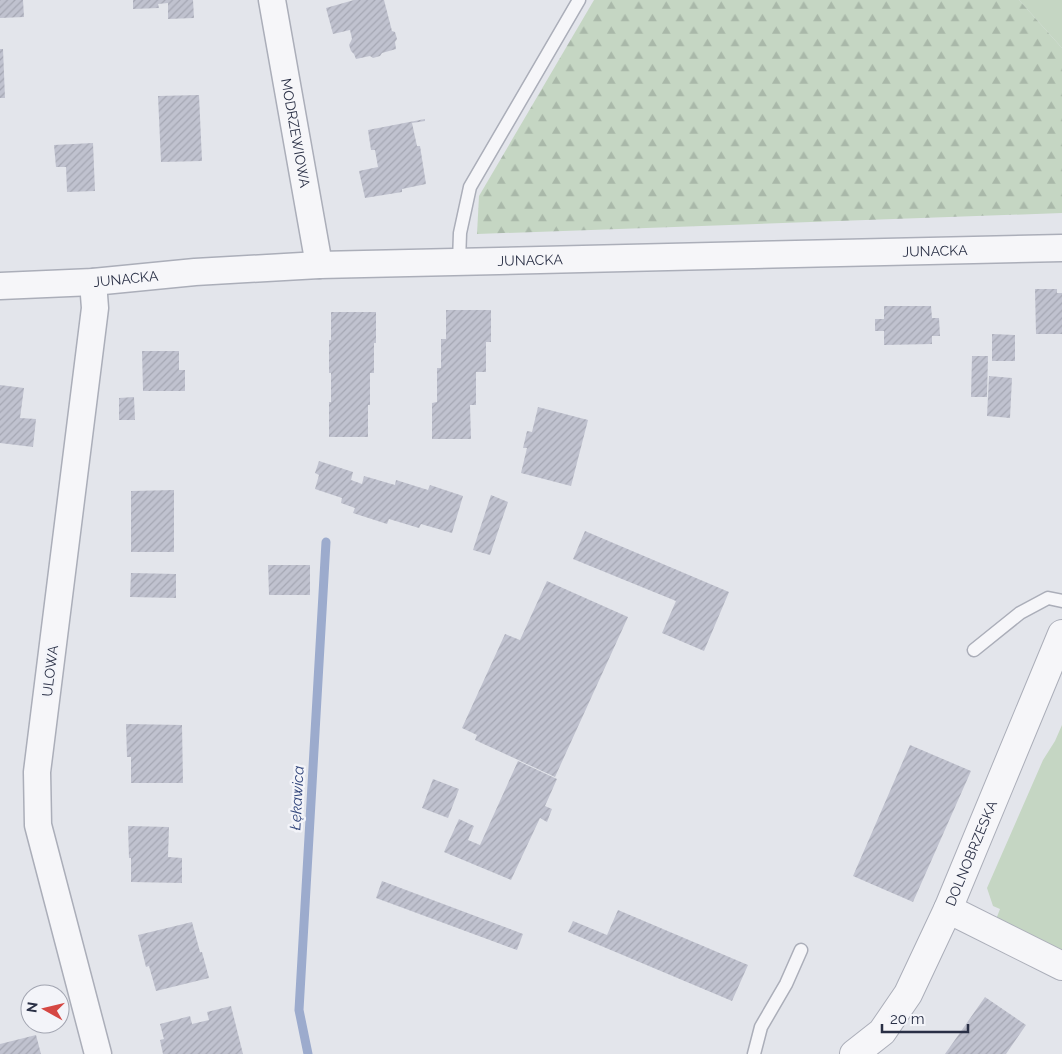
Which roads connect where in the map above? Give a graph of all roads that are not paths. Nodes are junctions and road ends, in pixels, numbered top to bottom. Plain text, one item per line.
1 (272, 0) edge
2 (579, 0) edge
3 (1062, 248) edge
4 (459, 262) junction
5 (319, 265) junction
6 (93, 282) junction
7 (0, 286) edge
8 (1062, 601) edge
9 (1062, 634) edge
10 (974, 650) dead end
11 (948, 909) junction
12 (801, 950) dead end
13 (1062, 966) edge
14 (98, 1054) edge
15 (754, 1054) edge
16 (854, 1054) edge

1 - 5 street, MODRZEWIOWA
2 - 4 lane
3 - 4 street, JUNACKA
4 - 5 street, JUNACKA
5 - 6 street, JUNACKA
6 - 7 street, JUNACKA
6 - 14 street, ULOWA
8 - 10 lane
9 - 11 street, DOLNOBRZESKA
11 - 13 street
11 - 16 street, DOLNOBRZESKA
12 - 15 lane

